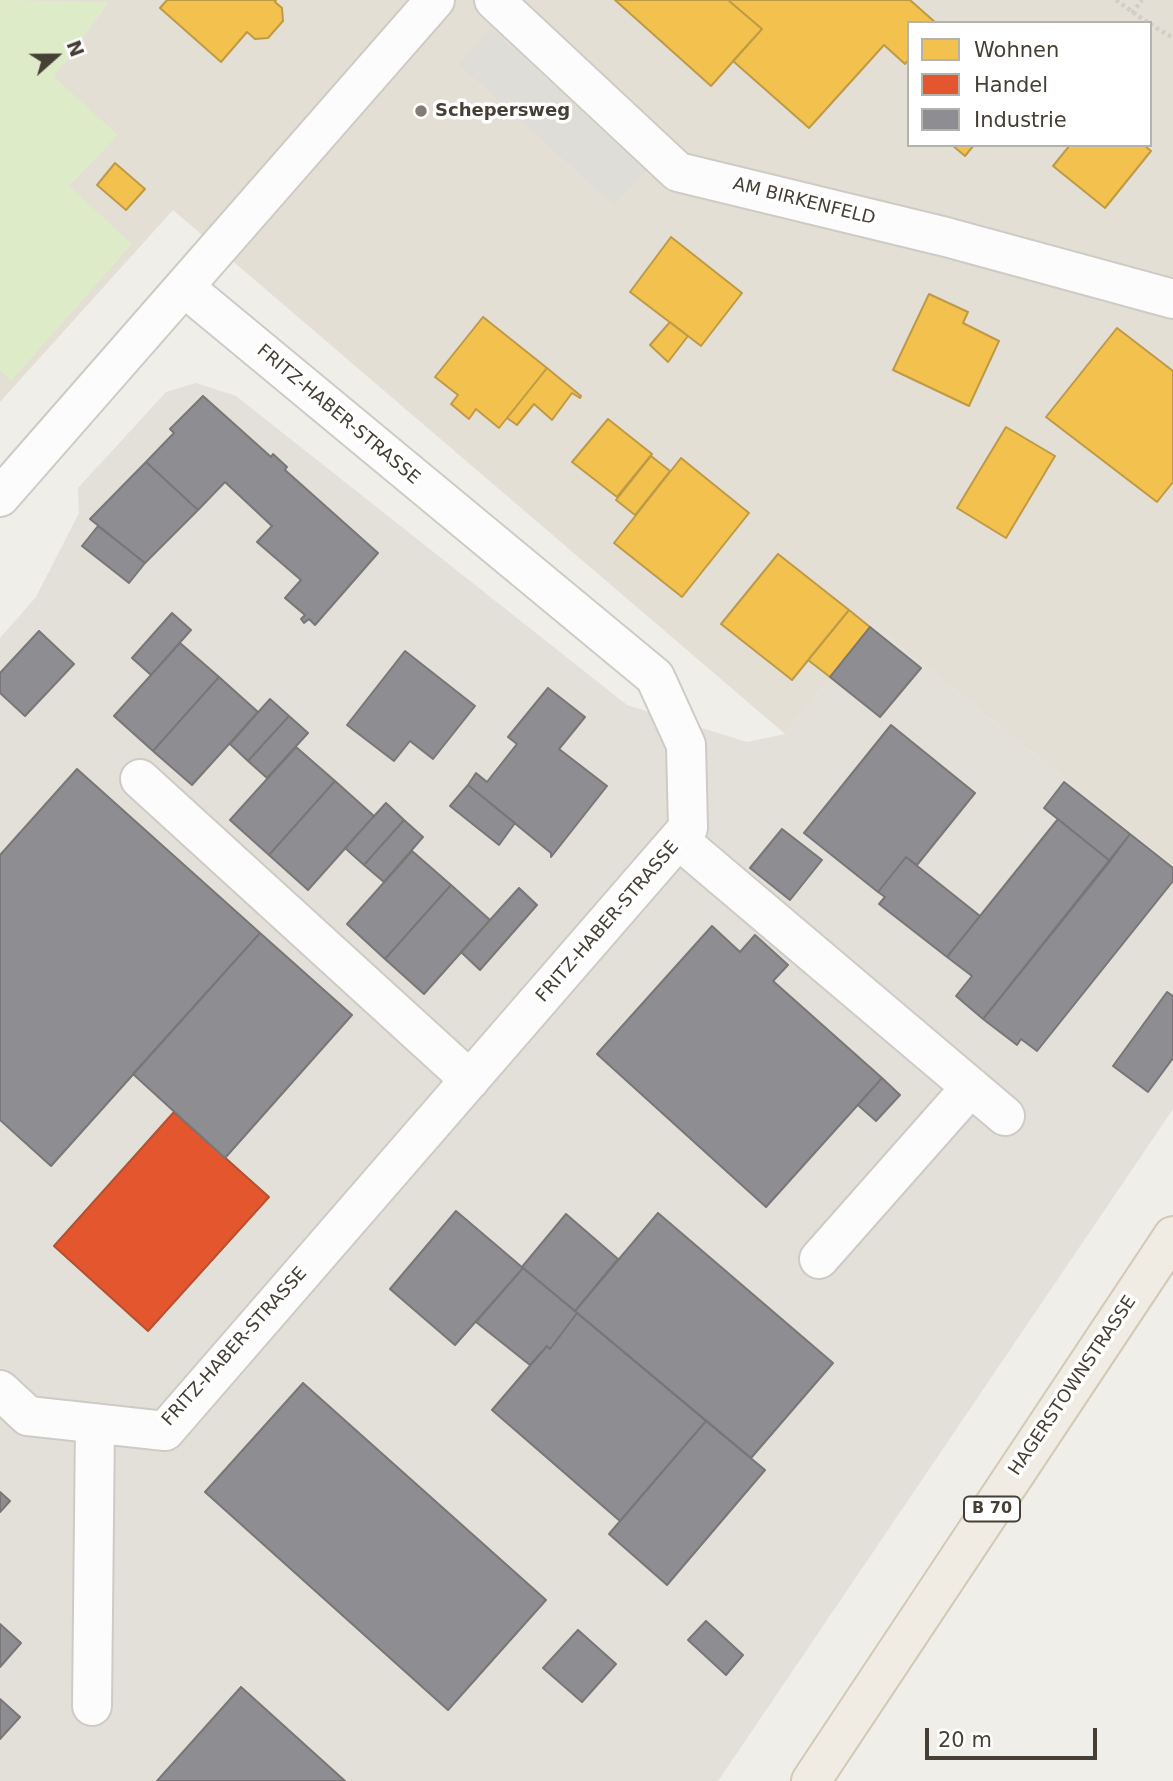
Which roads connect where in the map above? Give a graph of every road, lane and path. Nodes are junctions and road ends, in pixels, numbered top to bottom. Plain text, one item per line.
1 (435, 0) edge
2 (494, 0) edge
3 (1116, 0) edge
4 (1142, 0) edge
5 (1132, 13) junction
6 (1144, 21) edge
7 (1152, 26) edge
8 (1173, 38) edge
9 (184, 287) junction
10 (1173, 299) edge
11 (0, 497) edge
12 (140, 779) dead end
13 (678, 840) junction
14 (470, 1080) junction
15 (971, 1087) junction
16 (1005, 1116) dead end
17 (1173, 1236) edge
18 (819, 1259) dead end
19 (0, 1390) edge
20 (95, 1423) junction
21 (92, 1706) dead end
22 (811, 1781) edge

1 - 9 street
2 - 10 street, AM BIRKENFELD
3 - 5 path
4 - 5 path
5 - 6 path
7 - 8 path
9 - 11 street
9 - 13 street, FRITZ-HABER-STRASSE
12 - 14 street
13 - 14 street, FRITZ-HABER-STRASSE
13 - 15 street
14 - 20 street, FRITZ-HABER-STRASSE
15 - 16 street
15 - 18 street
17 - 22 main road, HAGERSTOWNSTRASSE / B 70
19 - 20 street, FRITZ-HABER-STRASSE
20 - 21 street

